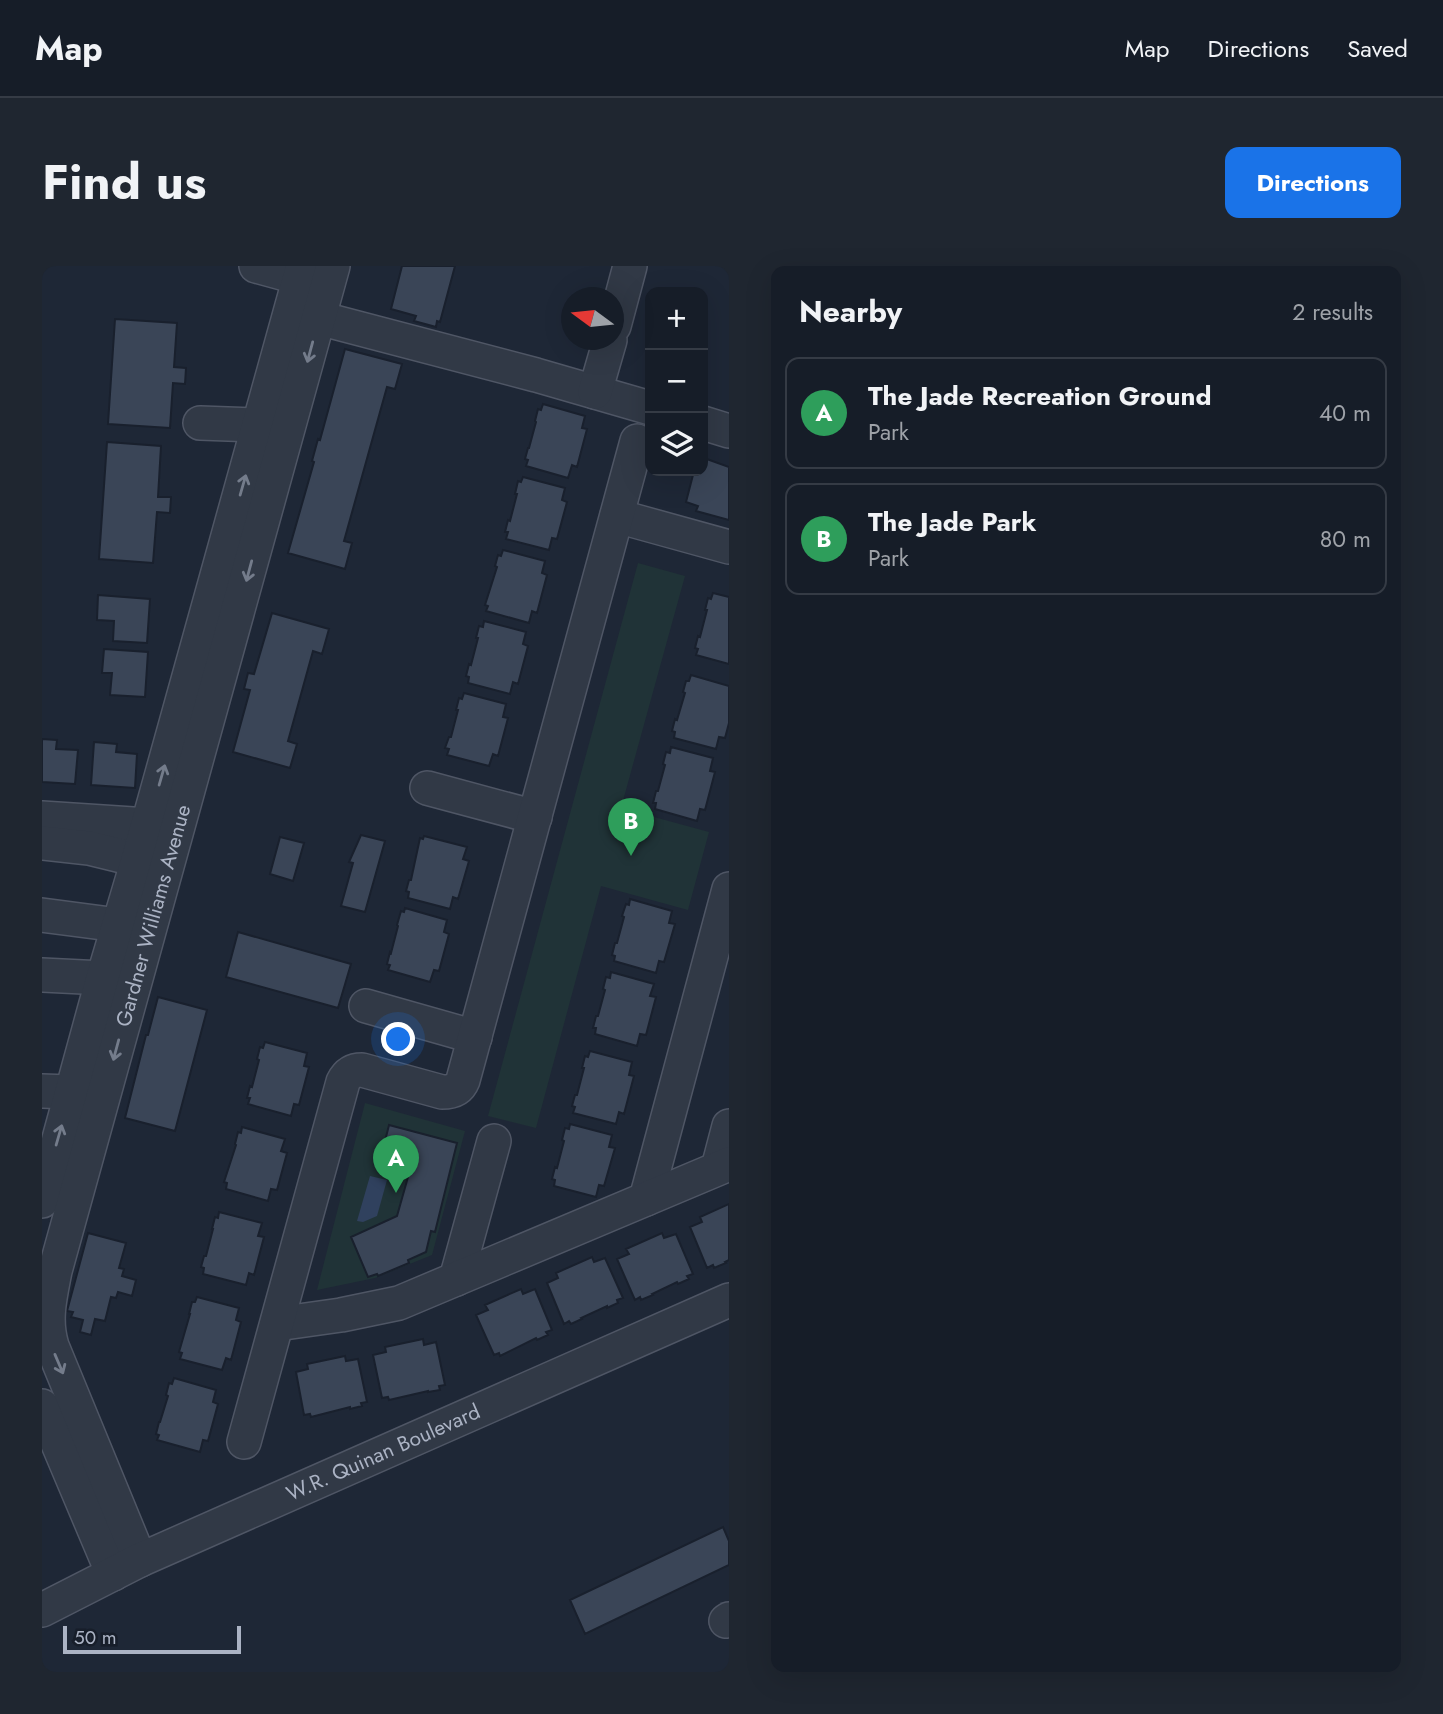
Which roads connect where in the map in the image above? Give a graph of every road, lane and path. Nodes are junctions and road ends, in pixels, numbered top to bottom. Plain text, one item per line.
1 (256, 266) edge
2 (630, 266) edge
3 (316, 274) edge
4 (624, 288) edge
5 (319, 318) junction
6 (607, 350) edge
7 (595, 392) junction
8 (645, 407) edge
9 (200, 424) dead end
10 (259, 425) junction
11 (708, 425) edge
12 (729, 431) edge
13 (637, 441) dead end
14 (617, 516) junction
15 (729, 547) edge
16 (427, 788) dead end
17 (535, 817) junction
18 (42, 818) edge
19 (162, 830) junction
20 (42, 843) edge
21 (138, 860) junction
22 (729, 893) edge
23 (42, 915) edge
24 (118, 925) junction
25 (42, 975) edge
26 (103, 978) junction
27 (366, 1006) dead end
28 (475, 1037) junction
29 (57, 1091) edge
30 (729, 1126) edge
31 (495, 1141) dead end
32 (724, 1166) edge
33 (646, 1199) junction
34 (42, 1201) edge
35 (57, 1212) edge
36 (456, 1279) junction
37 (729, 1300) edge
38 (277, 1324) junction
39 (42, 1406) edge
40 (244, 1442) dead end
41 (89, 1475) junction
42 (127, 1567) junction
43 (42, 1610) edge

1 - 3 street
2 - 4 street
3 - 5 street, Gardner Williams Avenue
3 - 10 street, Gardner Williams Avenue
5 - 7 street
5 -> 19 street, Gardner Williams Avenue
6 - 7 street
7 - 8 street
9 - 10 street
19 -> 10 street, Gardner Williams Avenue
11 - 12 street
13 - 14 street
14 - 15 street
14 - 17 street
16 - 17 street
17 - 28 street
18 - 19 street
19 - 21 street, Gardner Williams Avenue
19 -> 35 street, Gardner Williams Avenue
20 - 21 street
21 - 24 street, Gardner Williams Avenue
22 - 33 street
23 - 24 street
24 - 26 street, Gardner Williams Avenue
25 - 26 street
26 - 29 street, Gardner Williams Avenue
27 - 28 street
28 - 38 street
34 -> 29 street, Gardner Williams Avenue
30 - 32 street
31 - 36 street
32 - 33 street
33 - 36 street
35 -> 41 street, Gardner Williams Avenue
36 - 38 street
37 - 42 street, W.R. Quinan Boulevard
38 - 40 street
39 - 41 street, Gardner Williams Avenue
41 - 42 street, Gardner Williams Avenue
42 - 43 street, W.R. Quinan Boulevard

